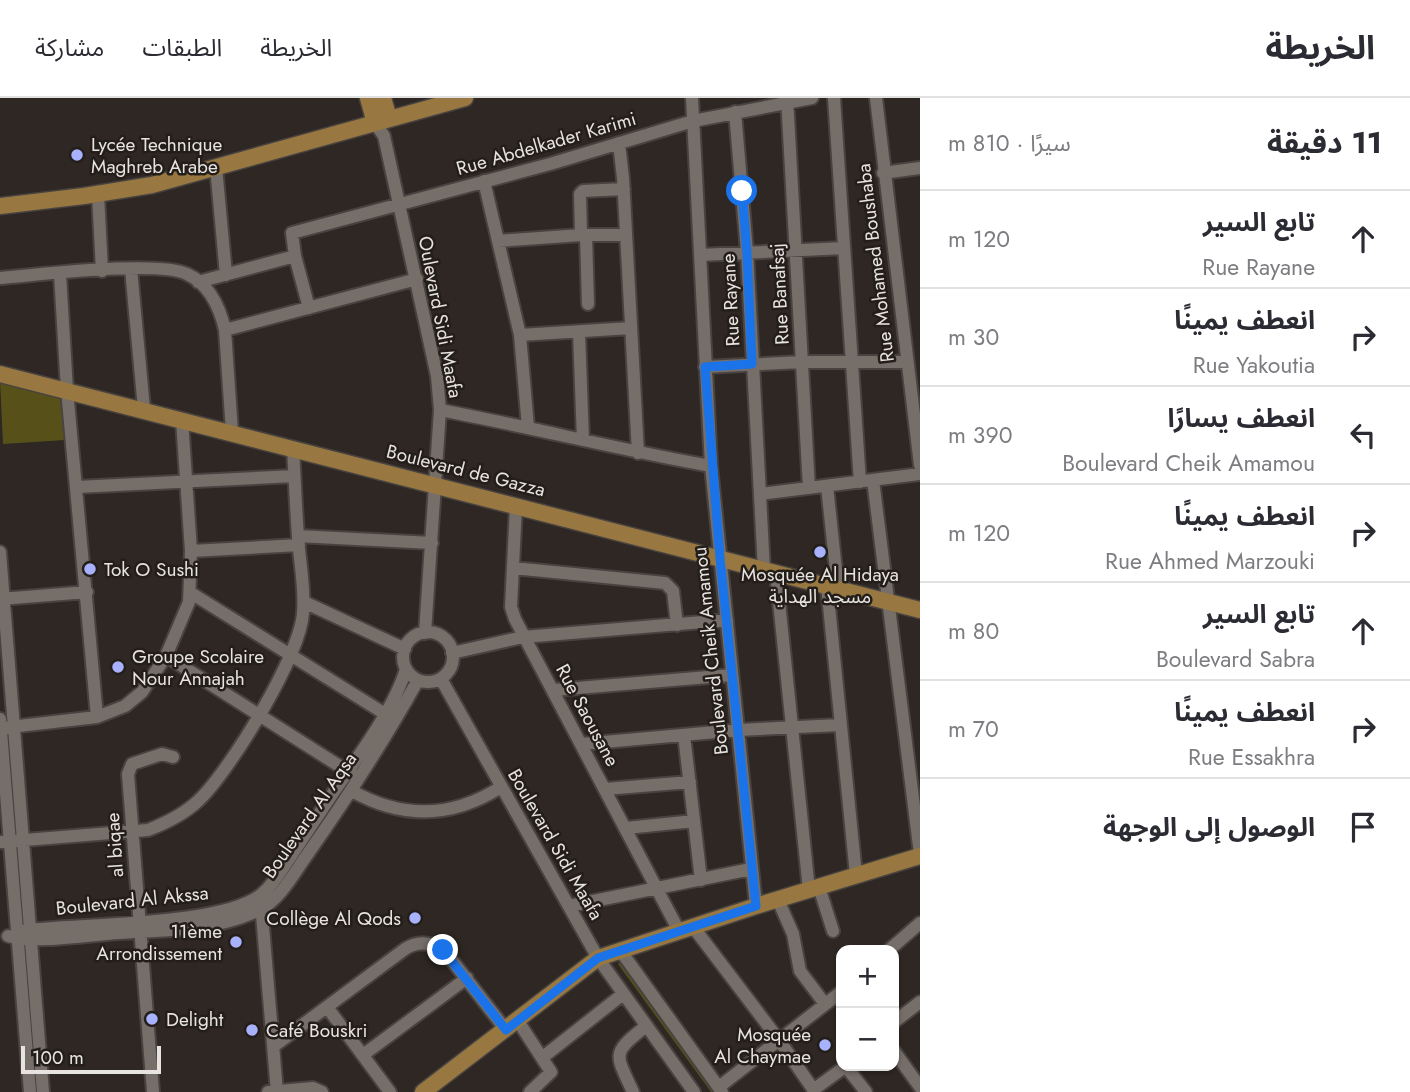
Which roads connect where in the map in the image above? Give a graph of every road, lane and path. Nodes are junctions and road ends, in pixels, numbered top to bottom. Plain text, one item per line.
1 (368, 98) edge
2 (383, 98) edge
3 (465, 98) edge
4 (692, 98) edge
5 (812, 98) edge
6 (834, 98) edge
7 (876, 98) edge
8 (787, 101) edge
9 (735, 112) junction
10 (693, 121) junction
11 (383, 126) junction
12 (619, 143) junction
13 (216, 167) junction
14 (920, 168) edge
15 (883, 173) junction
16 (484, 181) junction
17 (624, 189) junction
18 (98, 194) junction
19 (399, 205) junction
20 (0, 206) edge
21 (625, 234) junction
22 (583, 235) junction
23 (499, 242) junction
24 (844, 247) junction
25 (796, 250) junction
26 (747, 253) junction
27 (700, 255) junction
28 (295, 256) junction
29 (131, 269) junction
30 (102, 271) junction
31 (60, 274) junction
32 (226, 275) junction
33 (0, 278) edge
34 (417, 279) junction
35 (198, 282) junction
36 (588, 304) dead end
37 (309, 307) junction
38 (631, 328) junction
39 (225, 330) junction
40 (579, 332) junction
41 (520, 335) junction
42 (801, 362) junction
43 (907, 362) junction
44 (850, 363) junction
45 (752, 364) junction
46 (705, 367) junction
47 (0, 373) edge
48 (67, 390) junction
49 (144, 410) junction
50 (440, 410) junction
51 (182, 420) junction
52 (528, 427) junction
53 (232, 432) junction
54 (583, 440) junction
55 (293, 448) junction
56 (638, 453) junction
57 (920, 465) edge
58 (711, 466) junction
59 (920, 474) edge
60 (294, 476) junction
61 (866, 481) junction
62 (185, 482) junction
63 (434, 484) junction
64 (827, 486) junction
65 (76, 487) junction
66 (809, 488) junction
67 (760, 494) junction
68 (516, 505) junction
69 (299, 541) junction
70 (432, 543) junction
71 (191, 551) junction
72 (0, 552) edge
73 (720, 558) junction
74 (513, 568) junction
75 (770, 571) junction
76 (832, 587) junction
77 (87, 592) junction
78 (191, 593) junction
79 (2, 599) edge
80 (887, 601) junction
81 (304, 602) junction
82 (920, 610) edge
83 (727, 620) junction
84 (677, 625) junction
85 (425, 633) junction
86 (523, 637) junction
87 (405, 649) junction
88 (453, 653) junction
89 (166, 656) junction
90 (290, 656) junction
91 (406, 669) junction
92 (732, 675) junction
93 (441, 679) junction
94 (418, 680) junction
95 (554, 690) junction
96 (259, 715) junction
97 (97, 717) junction
98 (390, 717) junction
99 (0, 719) edge
100 (840, 725) junction
101 (7, 727) edge
102 (791, 727) junction
103 (738, 730) junction
104 (684, 736) junction
105 (582, 744) junction
106 (173, 757) dead end
107 (348, 771) junction
108 (359, 778) junction
109 (690, 782) junction
110 (500, 787) junction
111 (606, 789) junction
112 (352, 791) junction
113 (694, 821) junction
114 (625, 828) junction
115 (133, 832) junction
116 (11, 842) edge
117 (920, 855) edge
118 (751, 869) junction
119 (856, 875) junction
120 (701, 880) junction
121 (814, 888) junction
122 (657, 889) junction
123 (778, 900) junction
124 (261, 902) junction
125 (569, 906) junction
126 (756, 906) junction
127 (920, 923) edge
128 (140, 926) junction
129 (687, 930) junction
130 (833, 931) dead end
131 (16, 935) edge
132 (895, 945) edge
133 (620, 950) junction
134 (598, 958) junction
135 (467, 978) junction
136 (624, 994) junction
137 (836, 996) edge
138 (920, 1002) edge
139 (825, 1004) junction
140 (327, 1007) junction
141 (899, 1018) edge
142 (512, 1025) junction
143 (646, 1026) junction
144 (779, 1040) junction
145 (274, 1046) junction
146 (363, 1055) junction
147 (543, 1057) junction
148 (899, 1058) edge
149 (920, 1087) edge
150 (539, 1089) edge
151 (721, 1089) edge
152 (429, 1090) edge
153 (320, 1091) edge
154 (814, 1091) edge
155 (30, 1092) edge
156 (43, 1092) edge
157 (153, 1092) edge
158 (268, 1092) edge
159 (277, 1092) edge
160 (390, 1092) edge
161 (633, 1092) edge
162 (694, 1092) edge
163 (866, 1092) edge

1 - 11 main road
2 - 11 main road
3 - 11 main road
4 - 10 street, Boulevard Cheik Amamou
5 - 8 street, Rue Abdelkader Karimi
6 - 24 street
7 - 15 street, Rue Mohamed Boushaba
8 - 9 street, Rue Abdelkader Karimi
8 - 25 street, Rue Banafsaj
9 - 10 street, Rue Abdelkader Karimi
9 - 26 street, Rue Rayane
10 - 12 street, Rue Abdelkader Karimi
10 - 27 street, Boulevard Cheik Amamou
11 - 13 main road
11 - 19 street, Oulevard Sidi Maafa
12 - 16 street, Rue Abdelkader Karimi
12 - 17 street
13 - 18 main road
13 - 32 street
14 - 15 street
15 - 43 street, Rue Mohamed Boushaba
16 - 19 street, Rue Abdelkader Karimi
16 - 23 street
17 - 21 street
17 - 22 street
18 - 20 main road
18 - 30 street
19 - 28 street, Rue Abdelkader Karimi
19 - 34 street, Oulevard Sidi Maafa
21 - 22 street
21 - 38 street
22 - 23 street
22 - 36 street
23 - 41 street
24 - 25 street
24 - 44 street
25 - 26 street
25 - 42 street, Rue Banafsaj
26 - 27 street
26 - 45 street, Rue Rayane
27 - 46 street, Boulevard Cheik Amamou
28 - 32 street
28 - 37 street
29 - 30 street
29 - 35 street
29 - 49 street
30 - 31 street
31 - 33 street
31 - 48 street
32 - 35 street
34 - 37 street
34 - 50 street, Oulevard Sidi Maafa
35 - 39 street
37 - 39 street
38 - 40 street
38 - 56 street
39 - 53 street
40 - 41 street
40 - 54 street
41 - 52 street
42 - 44 street
42 - 45 street
42 - 66 street, Rue Banafsaj
43 - 44 street
43 - 57 street, Rue Mohamed Boushaba
44 - 61 street
45 - 46 street
45 - 67 street, Rue Rayane
46 - 58 street, Boulevard Cheik Amamou
47 - 48 main road, Boulevard de Gazza
48 - 49 main road, Boulevard de Gazza
48 - 65 street
49 - 51 main road, Boulevard de Gazza
50 - 52 street
50 - 63 street, Oulevard Sidi Maafa
51 - 53 main road, Boulevard de Gazza
51 - 62 street
52 - 54 street
53 - 55 main road, Boulevard de Gazza
54 - 56 street
55 - 60 street
55 - 63 main road, Boulevard de Gazza
56 - 58 street
58 - 73 street, Boulevard Cheik Amamou
59 - 61 street
60 - 62 street
60 - 69 street
61 - 64 street
61 - 80 street
62 - 65 street
62 - 71 street
63 - 68 main road, Boulevard de Gazza
63 - 70 street, Oulevard Sidi Maafa
64 - 66 street
64 - 76 street
65 - 77 street
66 - 67 street
67 - 75 street, Rue Rayane
68 - 73 main road, Boulevard de Gazza
68 - 74 street, Rue Saousane
69 - 70 street
69 - 71 street
69 - 81 street
70 - 85 street, Oulevard Sidi Maafa
71 - 78 street
72 - 79 street
73 - 75 main road, Boulevard de Gazza
73 - 83 street, Boulevard Cheik Amamou
74 - 84 street
74 - 86 street, Rue Saousane
75 - 76 main road, Boulevard de Gazza
75 - 102 street, Rue Rayane
76 - 80 main road, Boulevard de Gazza
76 - 100 street
77 - 79 street
77 - 97 street
78 - 89 street
78 - 90 street
79 - 101 street
80 - 82 main road, Boulevard de Gazza
80 - 117 street
81 - 87 street
81 - 90 street
83 - 84 street
83 - 92 street, Boulevard Cheik Amamou
84 - 86 street
85 - 87 street
85 - 88 street
86 - 88 street
86 - 95 street, Rue Saousane
87 - 91 street
88 - 93 street
89 - 96 street
89 - 97 street
90 - 96 street
90 - 98 street
91 - 94 street
91 - 98 street, Boulevard Al Akssa
92 - 95 street
92 - 103 street, Boulevard Cheik Amamou
93 - 94 street
93 - 110 street, Boulevard Sidi Maafa
94 - 98 street, Boulevard Al Aqsa
95 - 105 street, Rue Saousane
96 - 107 street
96 - 115 street
97 - 101 street
98 - 107 street, Boulevard Al Akssa
98 - 108 street, Boulevard Al Aqsa
99 - 101 street
100 - 102 street
100 - 119 street
101 - 116 street
102 - 103 street
102 - 121 street, Rue Rayane
103 - 104 street
103 - 118 street, Boulevard Cheik Amamou
104 - 105 street
104 - 109 street
105 - 111 street, Rue Saousane
106 - 115 street, al biqae
107 - 108 street
107 - 124 street, Boulevard Al Akssa
108 - 112 street, Boulevard Al Aqsa
109 - 111 street
109 - 113 street
110 - 112 street
110 - 125 street, Boulevard Sidi Maafa
111 - 114 street, Rue Saousane
112 - 124 street, Boulevard Al Aqsa
113 - 114 street
113 - 120 street
114 - 122 street, Rue Saousane
115 - 116 street
115 - 128 street, al biqae
116 - 131 street
117 - 119 main road
118 - 120 street
118 - 126 street, Boulevard Cheik Amamou
119 - 121 main road
120 - 122 street
121 - 123 main road
121 - 130 street, Rue Rayane
122 - 125 street
122 - 129 street, Rue Saousane
123 - 126 main road
123 - 139 street
124 - 128 street, Boulevard Al Akssa
124 - 145 street
125 - 134 street, Boulevard Sidi Maafa
126 - 129 main road
127 - 132 street
128 - 131 street
128 - 157 street, al biqae
129 - 133 main road
129 - 144 street, Rue Saousane
131 - 155 street
131 - 156 street
133 - 134 main road
133 - 151 street
134 - 136 street, Boulevard Sidi Maafa
134 - 142 main road
135 - 140 street
135 - 142 street
135 - 146 street
136 - 143 street, Boulevard Sidi Maafa
136 - 147 street
137 - 139 street
138 - 141 street
139 - 144 street
140 - 145 street
140 - 146 street
142 - 147 street
142 - 152 main road
143 - 161 street
143 - 162 street, Boulevard Sidi Maafa
144 - 151 street
144 - 154 street, Rue Saousane
145 - 159 street
146 - 160 street
147 - 150 street
148 - 149 street
153 - 159 street
154 - 163 street
158 - 159 street

